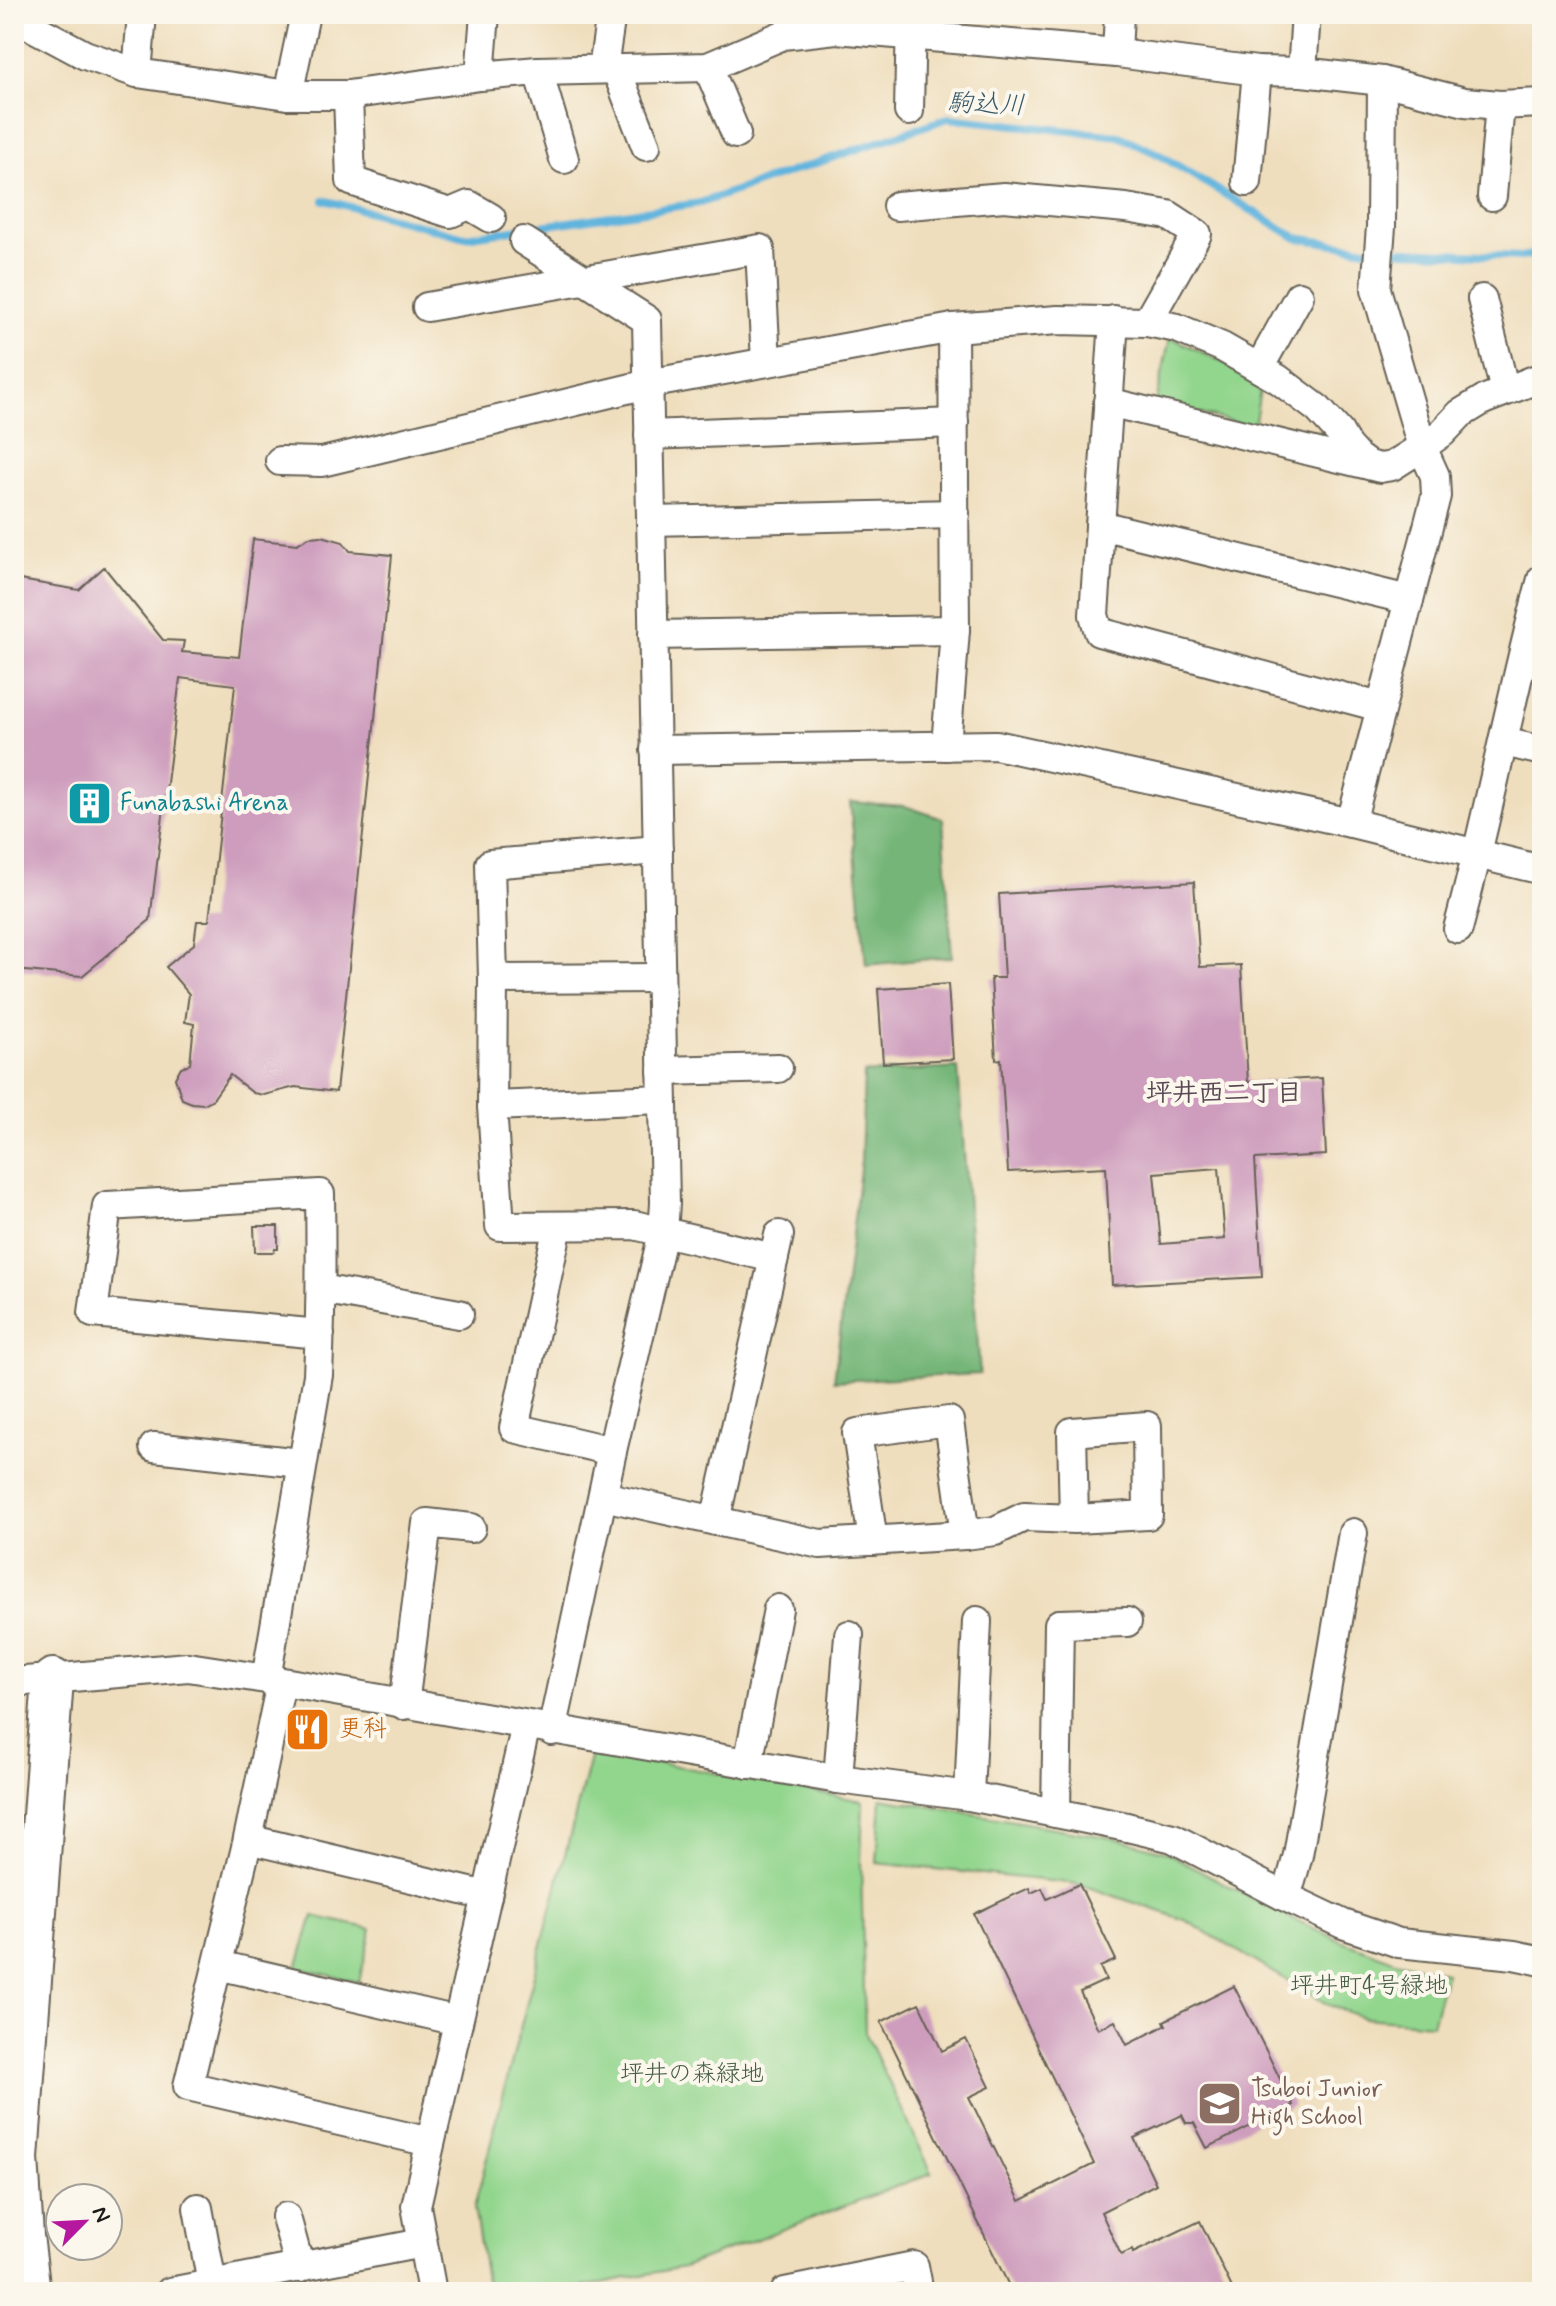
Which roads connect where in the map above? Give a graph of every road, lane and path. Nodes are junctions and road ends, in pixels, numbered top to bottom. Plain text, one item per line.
1 (142, 14) edge
2 (305, 14) edge
3 (485, 14) edge
4 (611, 14) edge
5 (1119, 14) edge
6 (1306, 14) edge
7 (14, 17) edge
8 (912, 25) edge
9 (1117, 53) junction
10 (708, 67) junction
11 (610, 69) junction
12 (538, 71) junction
13 (1257, 71) junction
14 (1302, 72) junction
15 (137, 73) junction
16 (480, 76) junction
17 (1382, 81) junction
18 (288, 95) junction
19 (348, 95) junction
20 (1542, 103) edge
21 (1500, 105) junction
22 (909, 111) dead end
23 (736, 134) dead end
24 (646, 146) dead end
25 (564, 159) dead end
26 (1247, 182) dead end
27 (1492, 196) dead end
28 (897, 206) dead end
29 (491, 218) dead end
30 (524, 241) dead end
31 (583, 279) junction
32 (1299, 296) dead end
33 (1482, 299) dead end
34 (427, 307) dead end
35 (1114, 320) junction
36 (1147, 322) junction
37 (953, 328) junction
38 (766, 362) junction
39 (1259, 368) junction
40 (1542, 377) edge
41 (648, 384) junction
42 (1505, 391) junction
43 (1108, 402) junction
44 (954, 423) junction
45 (649, 435) junction
46 (1422, 447) junction
47 (280, 461) dead end
48 (1368, 465) junction
49 (955, 514) junction
50 (651, 521) junction
51 (1100, 525) junction
52 (1542, 579) edge
53 (1409, 600) junction
54 (955, 630) junction
55 (1535, 631) edge
56 (653, 635) junction
57 (1380, 707) junction
58 (1504, 742) junction
59 (946, 746) junction
60 (655, 750) junction
61 (1542, 751) edge
62 (1351, 823) junction
63 (658, 850) junction
64 (1478, 855) junction
65 (1542, 870) edge
66 (1458, 929) dead end
67 (660, 978) junction
68 (493, 979) junction
69 (778, 1068) dead end
70 (662, 1085) junction
71 (492, 1106) junction
72 (558, 1226) junction
73 (663, 1233) junction
74 (321, 1289) junction
75 (459, 1314) dead end
76 (320, 1334) junction
77 (154, 1447) dead end
78 (612, 1451) junction
79 (301, 1463) junction
80 (603, 1496) junction
81 (1074, 1519) dead end
82 (715, 1521) junction
83 (471, 1528) dead end
84 (1353, 1533) dead end
85 (965, 1535) junction
86 (873, 1541) junction
87 (778, 1609) dead end
88 (977, 1621) dead end
89 (1127, 1622) dead end
90 (849, 1635) dead end
91 (53, 1679) junction
92 (274, 1681) junction
93 (14, 1682) edge
94 (404, 1705) junction
95 (539, 1728) junction
96 (748, 1764) junction
97 (838, 1779) junction
98 (969, 1796) junction
99 (1056, 1813) junction
100 (248, 1839) junction
101 (487, 1896) junction
102 (1284, 1896) junction
103 (1542, 1961) edge
104 (218, 1965) junction
105 (458, 2021) junction
106 (430, 2142) junction
107 (198, 2208) dead end
108 (286, 2217) dead end
109 (422, 2243) junction
110 (300, 2268) junction
111 (212, 2284) junction
112 (30, 2292) edge
113 (175, 2292) edge
114 (432, 2292) edge
115 (785, 2292) edge
116 (919, 2292) edge

1 - 15 street
2 - 18 street
3 - 16 street
4 - 11 street
5 - 9 street
6 - 14 street
7 - 15 street
8 - 9 street
8 - 10 street
8 - 22 street
9 - 13 street
10 - 11 street
10 - 23 street
11 - 12 street
11 - 24 street
12 - 16 street
12 - 25 street
13 - 14 street
13 - 26 street
14 - 17 street
15 - 18 street
16 - 19 street
17 - 21 street
17 - 46 street
18 - 19 street
19 - 29 street
20 - 21 street
21 - 27 street
28 - 36 street
30 - 31 street
31 - 34 street
31 - 38 street
31 - 41 street
32 - 39 street
33 - 42 street
35 - 36 street
35 - 37 street
35 - 43 street
36 - 39 street
37 - 38 street
37 - 44 street
38 - 41 street
39 - 48 street
40 - 42 street
41 - 45 street
41 - 47 street
42 - 46 street
43 - 48 street
43 - 51 street
44 - 45 street
44 - 49 street
45 - 50 street
46 - 48 street
46 - 53 street
49 - 50 street
49 - 54 street
50 - 56 street
51 - 53 street
51 - 57 street
52 - 55 street
53 - 57 street
54 - 56 street
54 - 59 street
55 - 58 street
56 - 60 street
57 - 62 street
58 - 61 street
58 - 64 street
59 - 60 street
59 - 62 street
60 - 63 street
62 - 64 street
63 - 67 street
63 - 68 street
64 - 65 street
64 - 66 street
67 - 68 street
67 - 70 street
68 - 71 street
69 - 70 street
70 - 71 street
70 - 73 street
71 - 72 street
72 - 73 street
72 - 78 street
73 - 78 street
73 - 82 street
74 - 75 street
74 - 76 street
74 - 76 street
76 - 79 street
77 - 79 street
78 - 80 street
79 - 92 street
80 - 82 street
80 - 95 street
81 - 85 street
82 - 86 street
83 - 94 street
84 - 102 street
85 - 86 street
85 - 86 street
87 - 96 street
88 - 98 street
89 - 99 street
90 - 97 street
91 - 92 street
91 - 93 street
91 - 112 street
92 - 94 street
92 - 100 street
94 - 95 street
95 - 96 street
95 - 101 street
96 - 97 street
97 - 98 street
98 - 99 street
99 - 102 street
100 - 101 street
100 - 104 street
101 - 105 street
102 - 103 street
104 - 105 street
104 - 106 street
105 - 106 street
106 - 109 street
107 - 111 street
108 - 110 street
109 - 110 street
109 - 114 street
110 - 111 street
111 - 113 street
115 - 116 street

